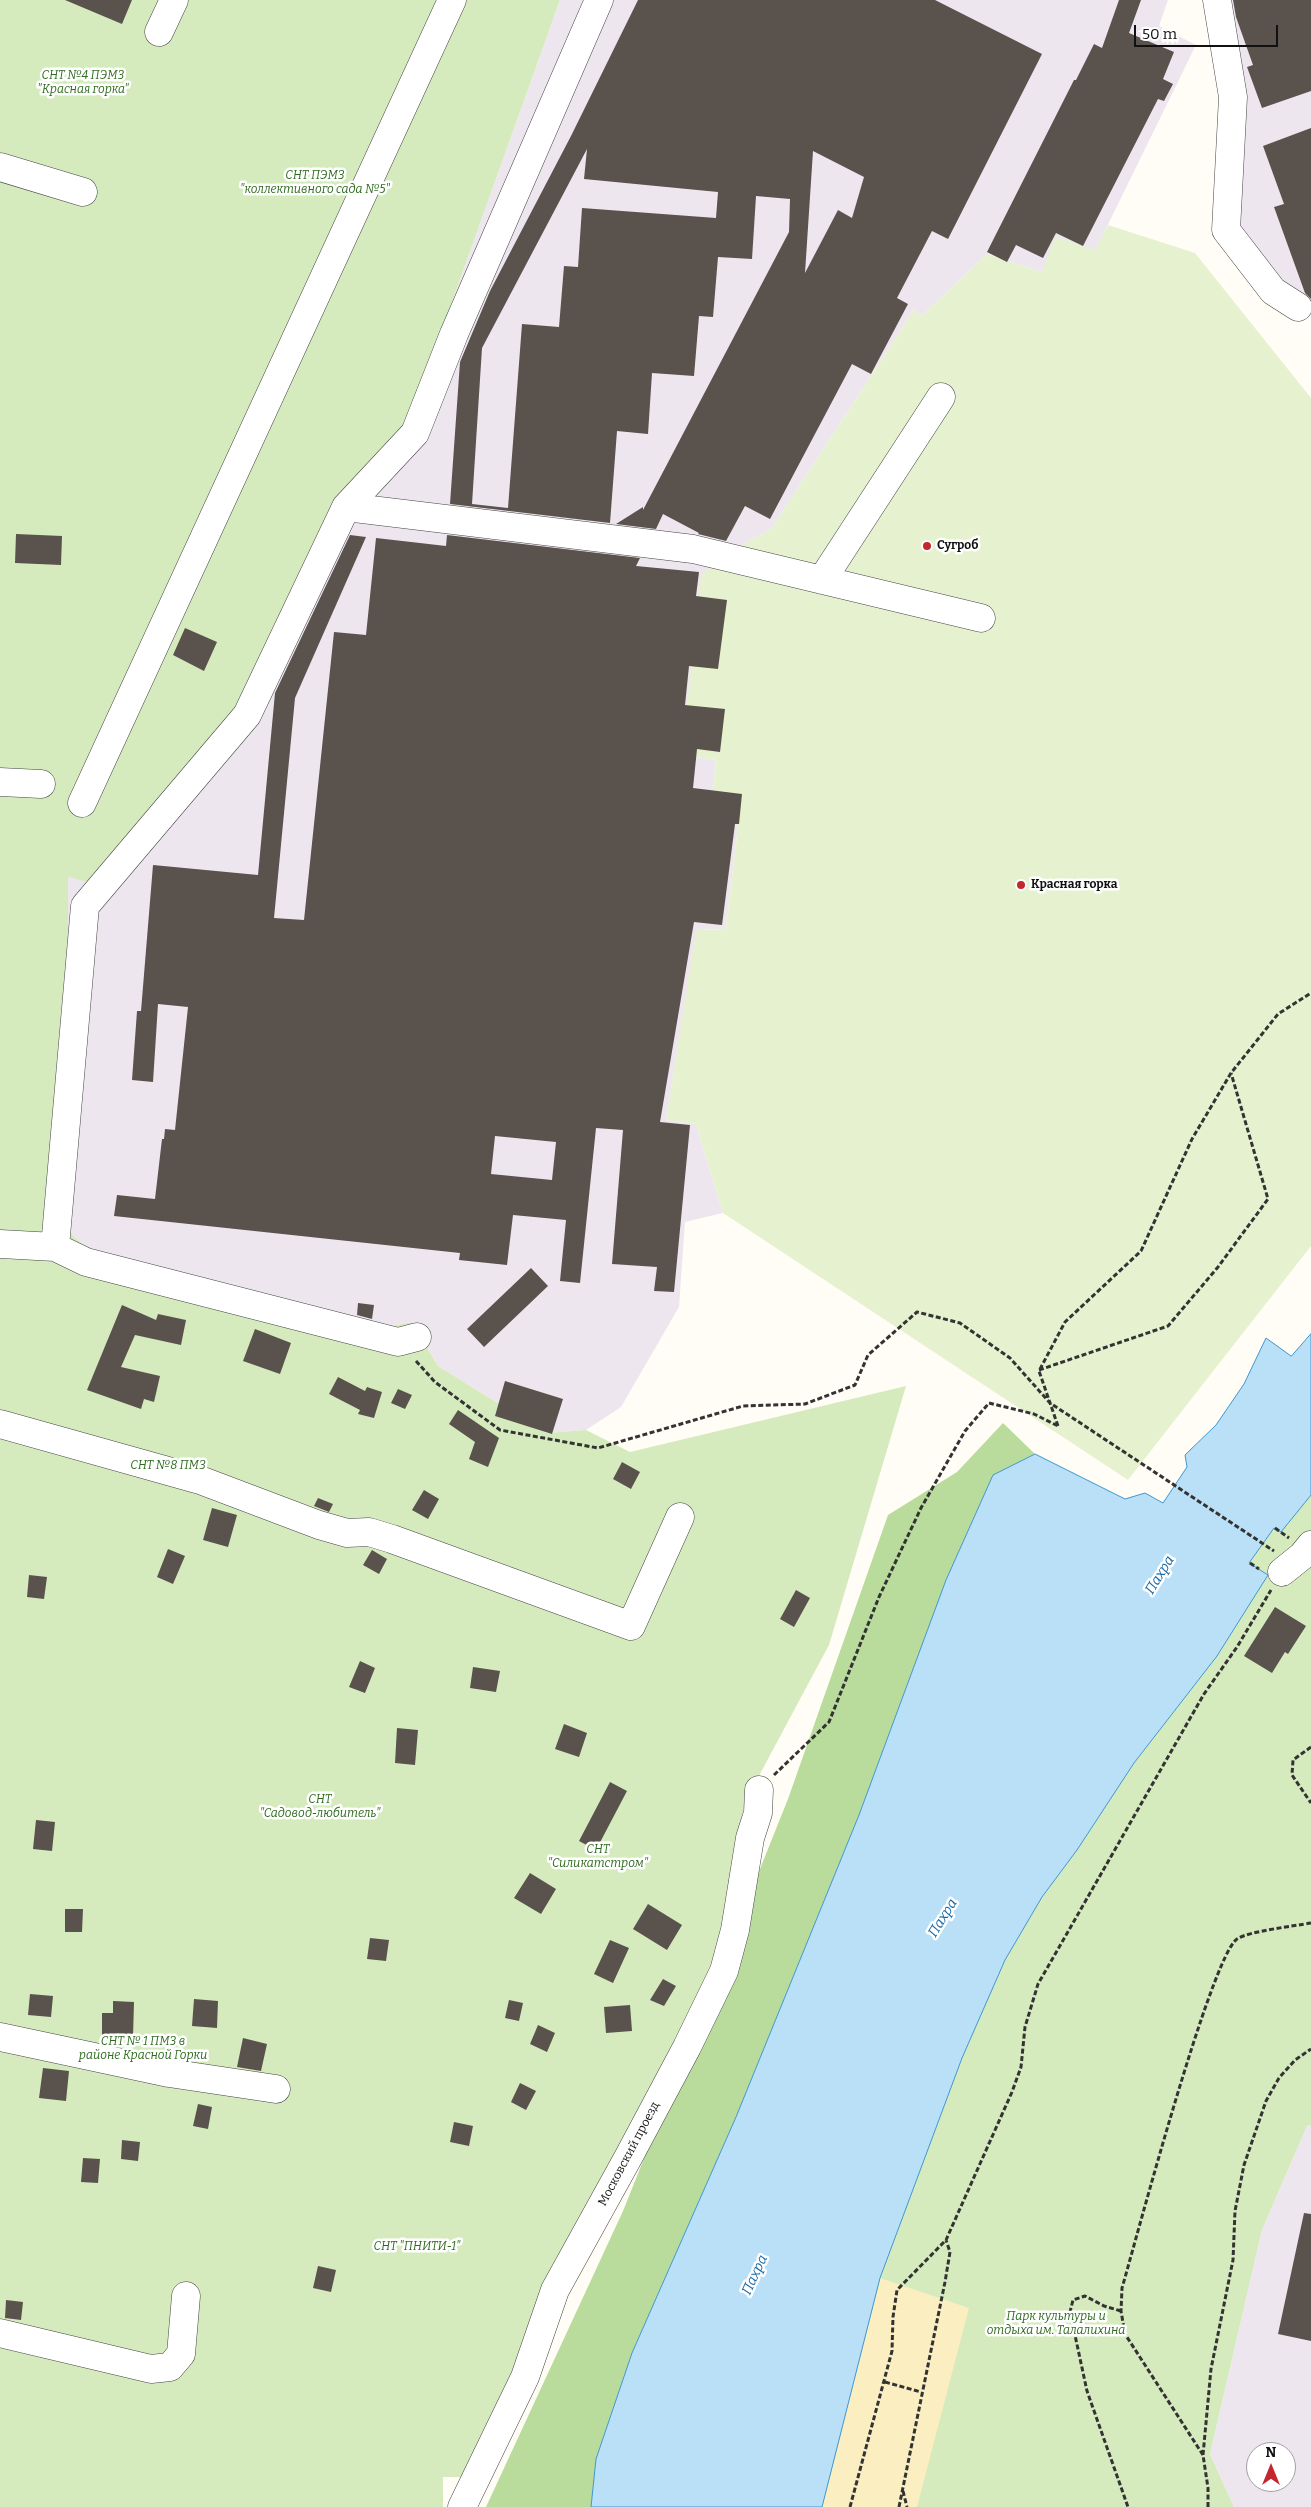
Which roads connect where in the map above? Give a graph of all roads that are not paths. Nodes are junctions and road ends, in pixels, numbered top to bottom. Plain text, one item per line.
1 (174, 0) edge
2 (452, 0) edge
3 (599, 0) edge
4 (1217, 0) edge
5 (158, 32) dead end
6 (0, 166) edge
7 (83, 192) dead end
8 (1298, 307) dead end
9 (941, 397) dead end
10 (346, 507) junction
11 (822, 580) junction
12 (981, 618) dead end
13 (0, 782) edge
14 (41, 784) dead end
15 (82, 803) dead end
16 (0, 1244) edge
17 (55, 1246) junction
18 (408, 1340) road end
19 (0, 1424) edge
20 (680, 1517) dead end
21 (1304, 1544) edge
22 (1278, 1562) road end
23 (759, 1790) road end
24 (0, 2037) edge
25 (276, 2089) dead end
26 (186, 2296) dead end
27 (0, 2333) edge
28 (462, 2507) edge

1 - 5 street
2 - 15 street
3 - 10 street
4 - 8 street
6 - 7 street
9 - 11 street
10 - 11 street
10 - 17 street
11 - 12 street
13 - 14 street
16 - 17 street
17 - 18 street
19 - 20 street
21 - 22 street
23 - 28 street, Московский проезд
24 - 25 street
26 - 27 street

